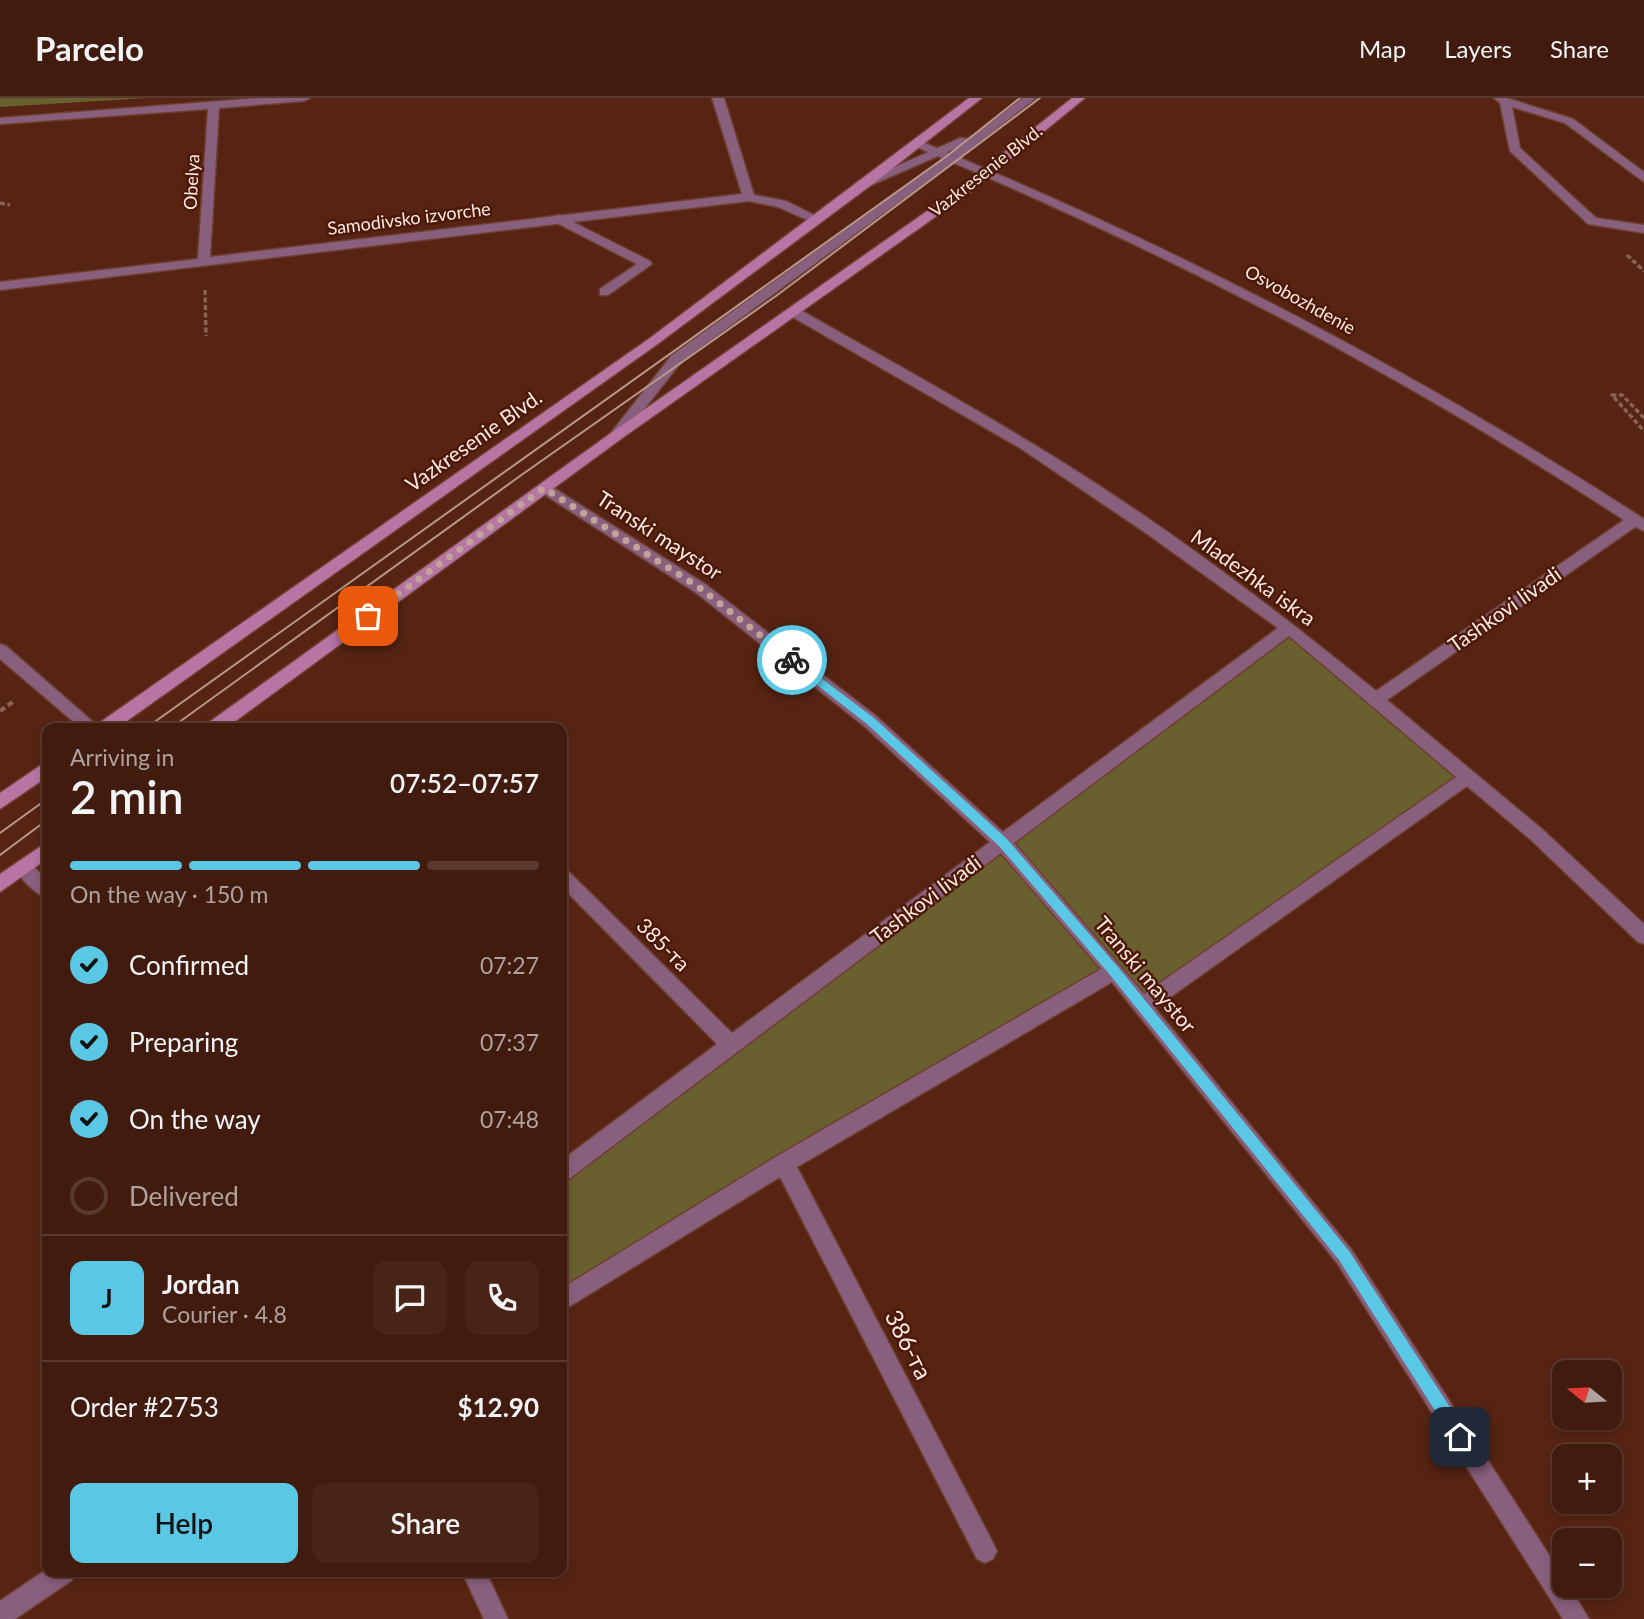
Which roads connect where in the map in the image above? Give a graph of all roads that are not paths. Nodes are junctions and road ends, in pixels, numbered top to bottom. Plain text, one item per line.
1 (303, 98) edge
2 (718, 98) edge
3 (1030, 98) edge
4 (1079, 98) edge
5 (973, 99) edge
6 (1502, 100) edge
7 (214, 105) junction
8 (0, 121) edge
9 (993, 128) junction
10 (918, 144) junction
11 (937, 152) junction
12 (952, 158) junction
13 (988, 173) junction
14 (1644, 178) edge
15 (865, 184) junction
16 (749, 197) junction
17 (559, 219) junction
18 (818, 220) junction
19 (1644, 229) edge
20 (204, 261) junction
21 (0, 286) edge
22 (604, 292) dead end
23 (794, 313) junction
24 (616, 436) junction
25 (544, 488) junction
26 (1639, 523) edge
27 (1289, 628) junction
28 (0, 650) edge
29 (1375, 700) junction
30 (86, 723) edge
31 (112, 723) edge
32 (221, 723) edge
33 (42, 772) edge
34 (1468, 778) junction
35 (0, 802) edge
36 (1003, 843) junction
37 (42, 853) edge
38 (23, 867) junction
39 (567, 881) edge
40 (0, 884) edge
41 (42, 886) edge
42 (1644, 936) edge
43 (1114, 971) junction
44 (1143, 1006) junction
45 (732, 1046) junction
46 (784, 1163) junction
47 (567, 1168) edge
48 (567, 1297) edge
49 (985, 1551) dead end
50 (57, 1577) edge
51 (476, 1577) edge
52 (0, 1615) edge
53 (496, 1619) edge
54 (1577, 1619) edge

1 - 7 street
2 - 16 street
3 - 9 street, Vazkresenie Blvd.
4 - 13 main road, Vazkresenie Blvd.
5 - 10 main road, Vazkresenie Blvd.
6 - 14 street
6 - 19 street
7 - 8 street
7 - 20 street, Obelya
9 - 11 street, Vazkresenie Blvd.
9 - 12 street, Vazkresenie Blvd.
10 - 11 street, Osvobozhdenie
10 - 15 main road, Vazkresenie Blvd.
11 - 12 street, Osvobozhdenie
11 - 15 street, Vazkresenie Blvd.
12 - 13 street, Osvobozhdenie
12 - 24 street, Vazkresenie Blvd.
13 - 23 main road, Vazkresenie Blvd.
13 - 26 street, Osvobozhdenie
15 - 18 main road, Vazkresenie Blvd.
16 - 17 street, Samodivsko izvorche
16 - 18 street, Samodivsko izvorche
17 - 20 street, Samodivsko izvorche
17 - 22 street
18 - 31 main road, Vazkresenie Blvd.
20 - 21 street, Samodivsko izvorche
23 - 24 main road, Vazkresenie Blvd.
23 - 27 street, Mladezhka iskra
24 - 25 main road, Vazkresenie Blvd.
25 - 32 main road, Vazkresenie Blvd.
25 - 36 street, Transki maystor
26 - 29 street, Tashkovi livadi
27 - 29 street, Mladezhka iskra
27 - 36 street, Tashkovi livadi
28 - 30 street
29 - 34 street, Mladezhka iskra
33 - 35 main road
34 - 42 street, Mladezhka iskra
34 - 44 street
36 - 43 street, Transki maystor
36 - 45 street, Tashkovi livadi
37 - 38 main road
38 - 40 main road
38 - 41 street
39 - 45 street, 385-та
43 - 44 street, Transki maystor
43 - 46 street
44 - 54 street, Transki maystor
45 - 47 street, Tashkovi livadi
46 - 48 street
46 - 49 street, 386-та
50 - 52 street
51 - 53 street

